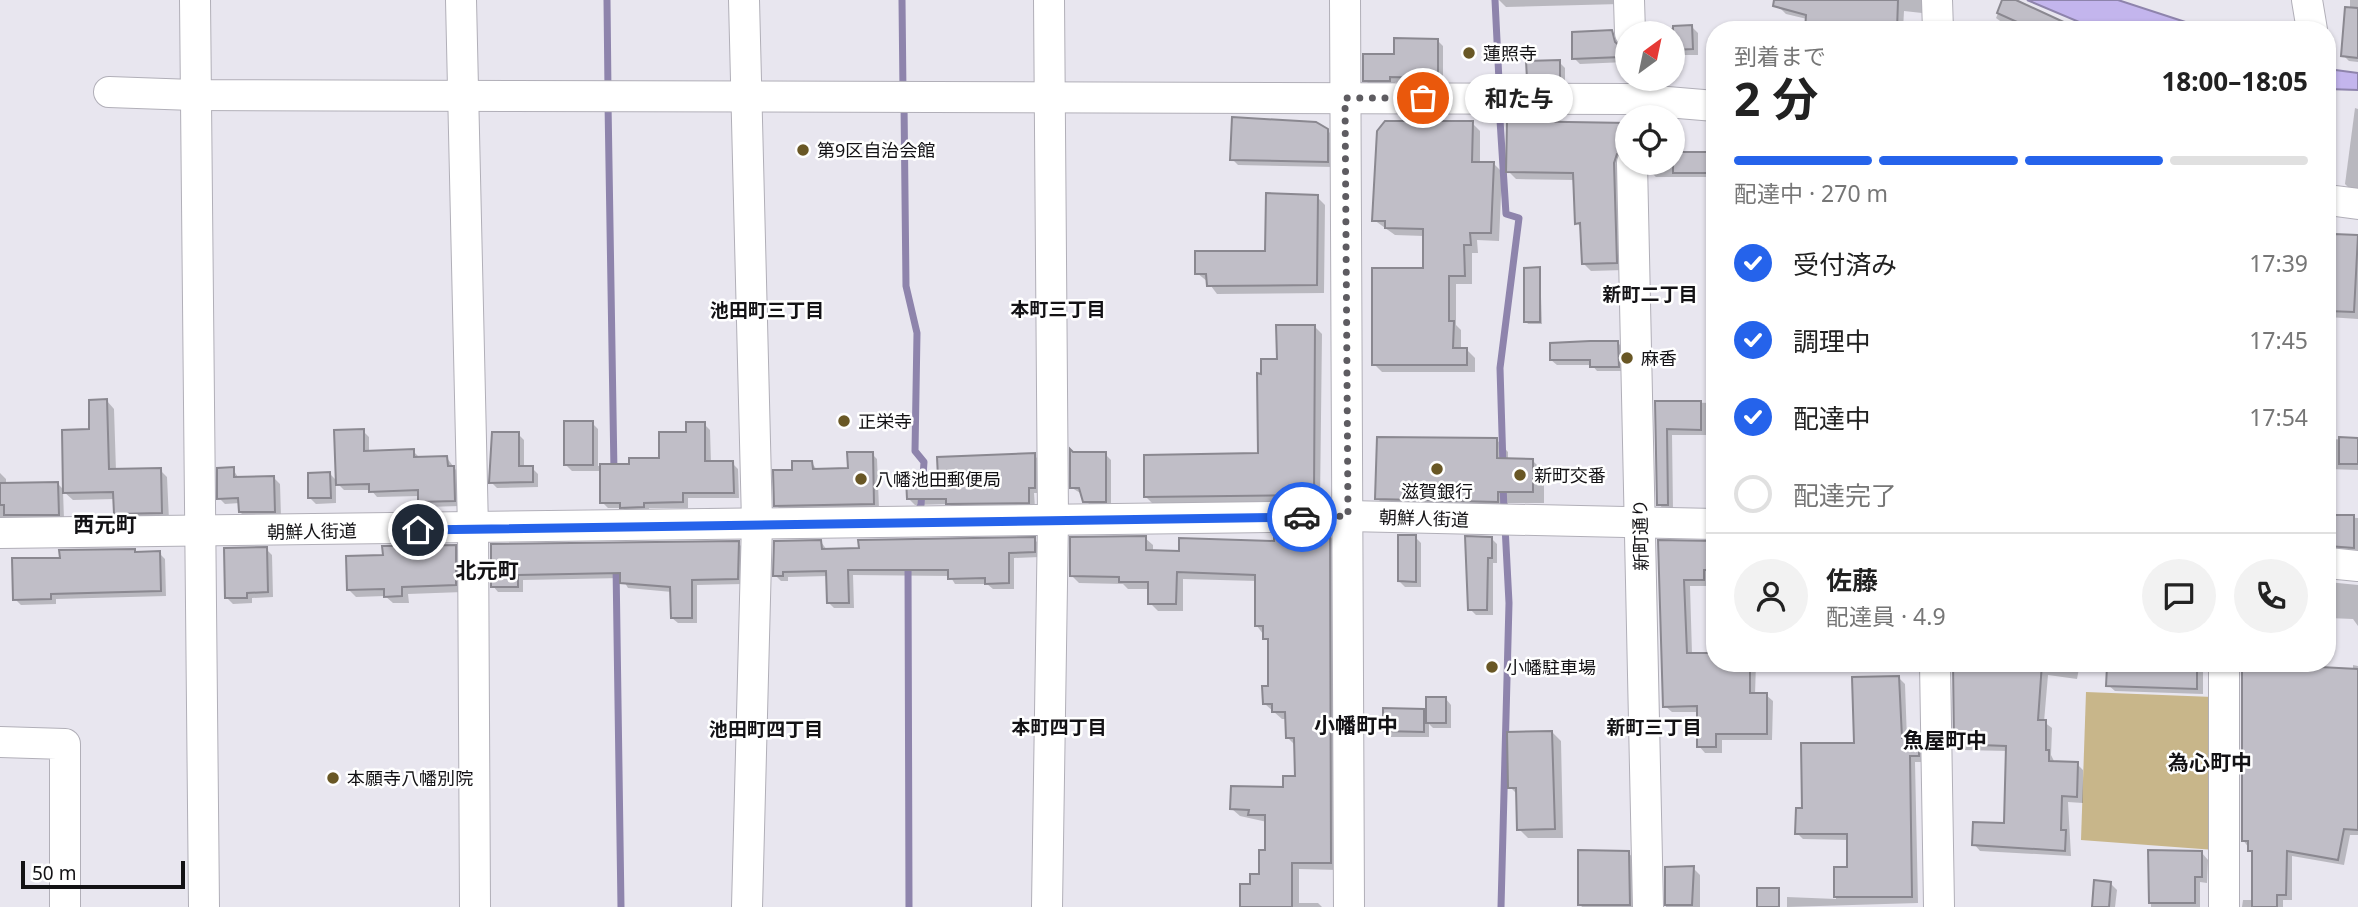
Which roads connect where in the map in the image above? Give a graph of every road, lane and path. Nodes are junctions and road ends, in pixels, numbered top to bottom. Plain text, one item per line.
1 (195, 0) edge
2 (461, 0) edge
3 (744, 0) edge
4 (1049, 0) edge
5 (1345, 0) edge
6 (1629, 0) edge
7 (1937, 0) edge
8 (2307, 0) edge
9 (1630, 21) edge
10 (1938, 21) edge
11 (2310, 21) edge
12 (109, 92) dead end
13 (194, 94) junction
14 (462, 95) junction
15 (744, 96) junction
16 (1049, 97) junction
17 (1345, 98) junction
18 (1631, 98) edge
19 (1706, 105) edge
20 (1632, 175) edge
21 (1348, 516) junction
22 (1053, 519) junction
23 (757, 522) junction
24 (1706, 524) edge
25 (1640, 525) junction
26 (472, 529) junction
27 (199, 532) junction
28 (0, 533) edge
29 (2336, 564) edge
30 (2358, 566) edge
31 (1935, 672) edge
32 (2224, 672) edge
33 (0, 742) edge
34 (65, 907) edge
35 (204, 907) edge
36 (475, 907) edge
37 (747, 907) edge
38 (1047, 907) edge
39 (1349, 907) edge
40 (1648, 907) edge
41 (1939, 907) edge
42 (2224, 907) edge

1 - 13 street
2 - 14 street
3 - 15 street
4 - 16 street
5 - 17 street
6 - 9 street
7 - 10 street
8 - 11 street
12 - 13 street
13 - 14 street
13 - 27 street
14 - 15 street
14 - 26 street
15 - 16 street
15 - 23 street
16 - 17 street
16 - 22 street
17 - 18 street
17 - 21 street
18 - 19 street
20 - 25 street, 新町通り
21 - 22 street, 朝鮮人街道
21 - 25 street, 朝鮮人街道
21 - 39 street
22 - 23 street, 朝鮮人街道
22 - 38 street
23 - 26 street, 朝鮮人街道
23 - 37 street
24 - 25 street, 朝鮮人街道
25 - 40 street, 新町通り
26 - 27 street, 朝鮮人街道
26 - 36 street
27 - 28 street, 朝鮮人街道
27 - 35 street
29 - 30 street
31 - 41 street
32 - 42 street
33 - 34 street

